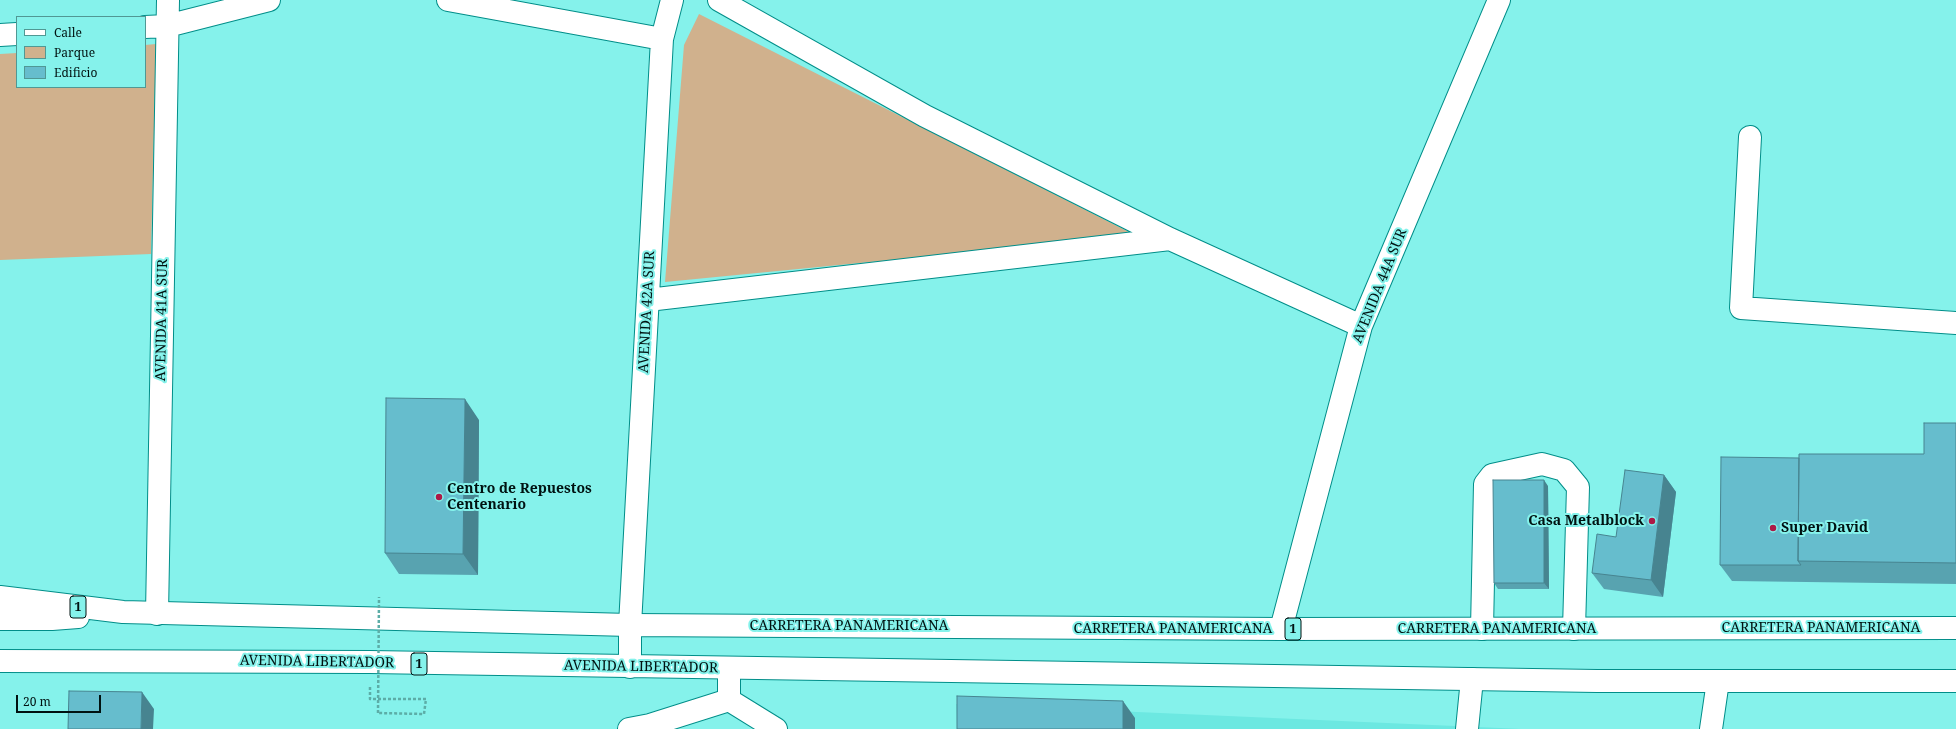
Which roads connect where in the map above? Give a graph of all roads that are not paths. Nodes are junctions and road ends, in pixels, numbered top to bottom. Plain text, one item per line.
1 (168, 0) edge
2 (268, 0) edge
3 (448, 0) edge
4 (672, 0) edge
5 (719, 0) edge
6 (1499, 0) edge
7 (167, 26) junction
8 (146, 27) edge
9 (16, 34) edge
10 (0, 35) edge
11 (662, 39) junction
12 (1750, 138) dead end
13 (1170, 240) junction
14 (648, 300) junction
15 (1956, 323) edge
16 (1361, 326) junction
17 (0, 597) edge
18 (123, 612) junction
19 (157, 614) junction
20 (0, 619) edge
21 (630, 625) junction
22 (1956, 628) edge
23 (1281, 629) junction
24 (1482, 629) junction
25 (1574, 629) junction
26 (0, 661) edge
27 (630, 667) junction
28 (729, 668) junction
29 (1472, 679) junction
30 (1718, 681) junction
31 (1956, 681) edge
32 (728, 700) junction
33 (628, 729) edge
34 (776, 729) edge
35 (1467, 729) edge
36 (1711, 729) edge

1 - 7 main road, AVENIDA 41A SUR
2 - 7 main road
3 - 11 main road
4 - 11 main road, AVENIDA 42A SUR
5 - 13 main road
6 - 16 main road, AVENIDA 44A SUR
7 - 8 main road
7 - 19 main road, AVENIDA 41A SUR
9 - 10 main road
11 - 14 main road, AVENIDA 42A SUR
12 - 15 main road
13 - 14 main road
13 - 16 main road
14 - 21 main road, AVENIDA 42A SUR
16 - 23 main road, AVENIDA 44A SUR
17 - 18 main road, 1
18 - 19 main road, 1
18 - 20 main road
19 - 21 main road, 1
21 - 23 main road, CARRETERA PANAMERICANA / 1
21 - 27 main road, AVENIDA 42A SUR
22 - 25 main road, CARRETERA PANAMERICANA / 1
23 - 24 main road, CARRETERA PANAMERICANA / 1
24 - 25 main road, CARRETERA PANAMERICANA / 1
24 - 25 main road
26 - 27 main road, AVENIDA LIBERTADOR / 1
27 - 28 main road, AVENIDA LIBERTADOR / 1
28 - 29 main road, 1
28 - 32 main road
29 - 30 main road, 1
29 - 35 main road
30 - 31 main road, 1
30 - 36 main road
32 - 33 main road
32 - 34 main road

